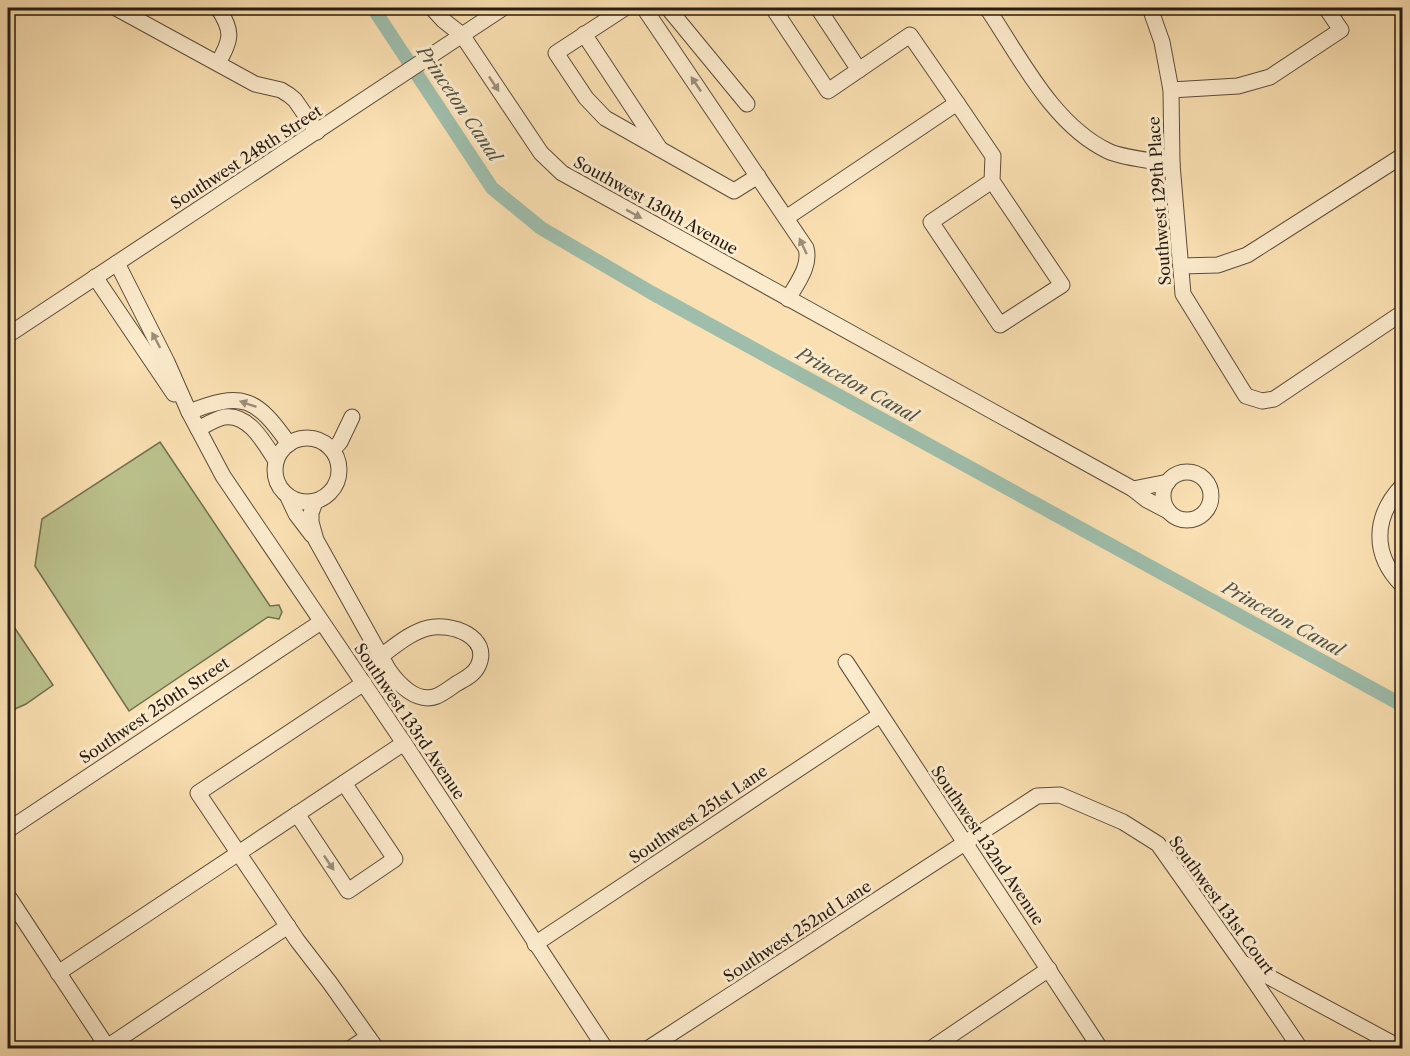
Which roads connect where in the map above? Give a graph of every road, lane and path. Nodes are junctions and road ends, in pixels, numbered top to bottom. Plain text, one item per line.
1 (116, 8) edge
2 (218, 8) edge
3 (432, 8) edge
4 (503, 8) edge
5 (625, 8) edge
6 (644, 8) edge
7 (668, 8) edge
8 (773, 8) edge
9 (818, 8) edge
10 (987, 8) edge
11 (1150, 8) edge
12 (1326, 8) edge
13 (584, 34) junction
14 (462, 35) junction
15 (218, 63) junction
16 (859, 70) junction
17 (1171, 90) junction
18 (957, 103) junction
19 (747, 104) dead end
20 (317, 132) junction
21 (661, 152) junction
22 (1402, 156) edge
23 (1172, 164) junction
24 (758, 177) junction
25 (992, 181) junction
26 (786, 218) junction
27 (117, 263) junction
28 (1182, 266) junction
29 (95, 277) junction
30 (788, 299) junction
31 (1402, 314) edge
32 (8, 335) edge
33 (189, 412) junction
34 (352, 417) dead end
35 (198, 429) junction
36 (289, 444) junction
37 (333, 450) junction
38 (276, 461) junction
39 (1168, 482) junction
40 (1402, 486) edge
41 (1133, 489) junction
42 (288, 497) junction
43 (315, 502) junction
44 (1168, 511) junction
45 (316, 540) junction
46 (1402, 585) edge
47 (321, 622) junction
48 (381, 656) junction
49 (846, 662) dead end
50 (364, 683) junction
51 (880, 715) junction
52 (404, 743) junction
53 (344, 783) junction
54 (297, 814) junction
55 (8, 830) edge
56 (965, 844) junction
57 (239, 853) junction
58 (8, 900) edge
59 (288, 926) junction
60 (535, 944) junction
61 (1242, 963) junction
62 (1049, 969) junction
63 (58, 973) junction
64 (372, 1043) edge
65 (108, 1048) edge
66 (351, 1048) edge
67 (605, 1048) edge
68 (649, 1048) edge
69 (932, 1048) edge
70 (1100, 1048) edge
71 (1300, 1048) edge
72 (1401, 1048) edge

1 - 15 street
2 - 15 street
3 - 14 street, Southwest 130th Avenue
4 - 14 street, Southwest 248th Street
5 - 13 street
24 -> 6 street
7 - 19 street
8 - 16 street
9 - 16 street
10 - 23 street
11 - 17 street, Southwest 129th Place
12 - 17 street
13 - 21 street
13 - 21 street
14 - 20 street, Southwest 248th Street
14 -> 30 street, Southwest 130th Avenue
15 - 20 street
16 - 18 street
17 - 23 street, Southwest 129th Place
18 - 25 street
18 - 26 street
20 - 27 street, Southwest 248th Street
21 - 24 street
22 - 28 street
23 - 28 street, Southwest 129th Place
24 - 26 street
25 - 25 street
30 -> 26 street
27 - 29 street, Southwest 248th Street
33 -> 27 street, Southwest 133rd Avenue
28 - 31 street, Southwest 129th Place
29 - 32 street, Southwest 248th Street
29 - 33 street, Southwest 133rd Avenue
30 - 41 street, Southwest 130th Avenue
33 - 35 street, Southwest 133rd Avenue
36 -> 33 street
34 - 37 street
35 - 38 street
35 - 47 street, Southwest 133rd Avenue
36 - 37 street
36 - 38 street
37 - 43 street
38 - 42 street
39 - 41 street
39 - 44 street
39 - 44 street
40 - 46 street
41 - 44 street, Southwest 130th Avenue
42 - 43 street
42 - 45 street
43 - 45 street
45 - 48 street
47 - 50 street, Southwest 133rd Avenue
47 - 55 street, Southwest 250th Street
48 - 48 street
49 - 51 street, Southwest 132nd Avenue
50 - 52 street, Southwest 133rd Avenue
50 - 57 street
51 - 56 street, Southwest 132nd Avenue
51 - 60 street, Southwest 251st Lane
52 - 53 street
52 - 60 street, Southwest 133rd Avenue
53 - 54 street
54 -> 53 street
54 - 57 street
56 - 61 street, Southwest 131st Court
56 - 62 street, Southwest 132nd Avenue
56 - 68 street, Southwest 252nd Lane
57 - 59 street
57 - 63 street
58 - 63 street
59 - 64 street
59 - 65 street
60 - 67 street, Southwest 133rd Avenue
61 - 71 street, Southwest 131st Court
61 - 72 street
62 - 69 street
62 - 70 street, Southwest 132nd Avenue
63 - 65 street
64 - 66 street

